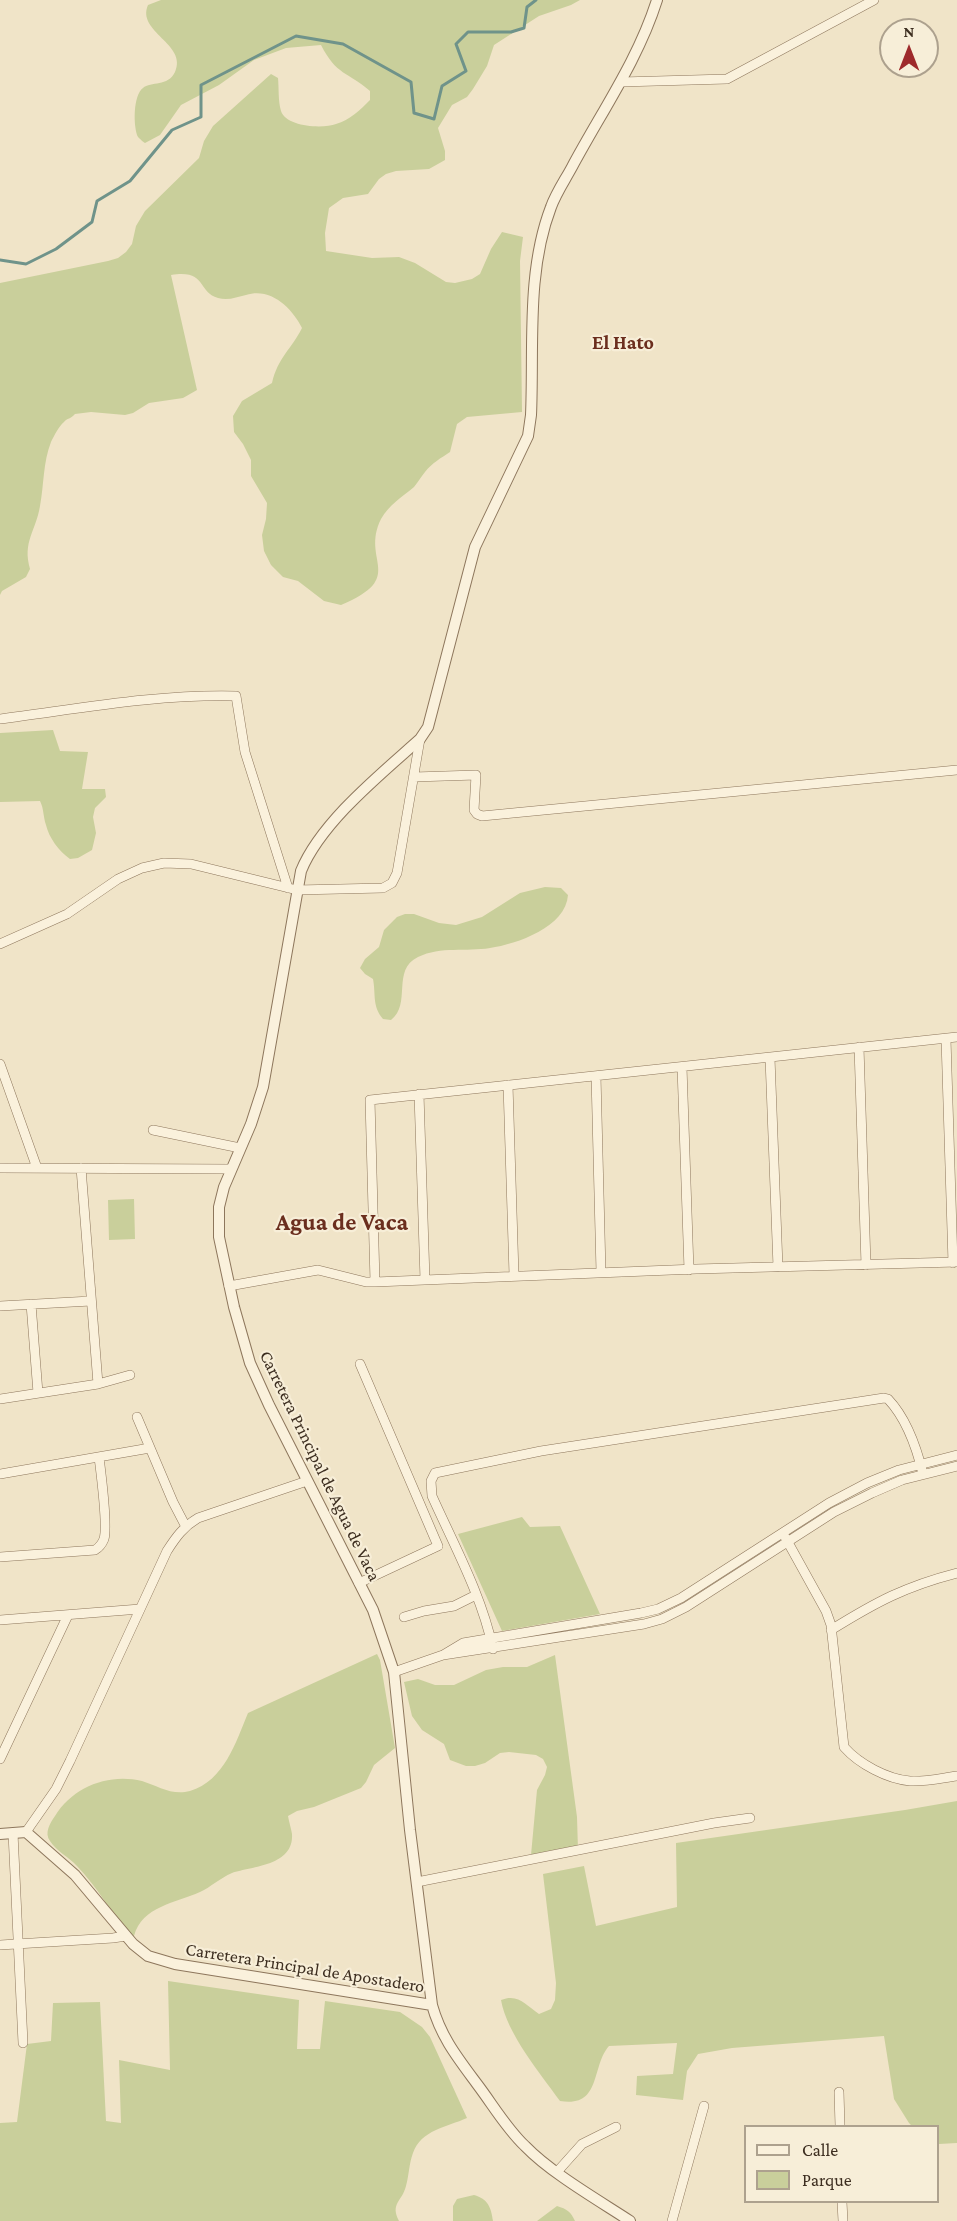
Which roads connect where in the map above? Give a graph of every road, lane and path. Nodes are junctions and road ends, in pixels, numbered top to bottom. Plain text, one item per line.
1 (657, 0) edge
2 (874, 0) edge
3 (621, 82) junction
4 (0, 719) edge
5 (420, 739) junction
6 (957, 770) edge
7 (414, 777) junction
8 (293, 889) junction
9 (0, 944) edge
10 (957, 1037) edge
11 (946, 1039) junction
12 (859, 1047) junction
13 (770, 1058) junction
14 (0, 1064) edge
15 (682, 1067) junction
16 (596, 1076) junction
17 (507, 1085) junction
18 (419, 1094) junction
19 (153, 1130) dead end
20 (240, 1148) junction
21 (0, 1168) edge
22 (37, 1168) junction
23 (81, 1168) junction
24 (231, 1169) junction
25 (954, 1175) edge
26 (955, 1262) edge
27 (866, 1265) junction
28 (778, 1267) junction
29 (689, 1270) junction
30 (601, 1272) junction
31 (514, 1275) junction
32 (425, 1280) junction
33 (375, 1282) junction
34 (229, 1286) junction
35 (91, 1302) junction
36 (31, 1304) junction
37 (0, 1306) edge
38 (360, 1364) dead end
39 (130, 1375) dead end
40 (98, 1383) junction
41 (38, 1393) junction
42 (0, 1399) edge
43 (137, 1417) dead end
44 (150, 1448) junction
45 (957, 1455) edge
46 (99, 1457) junction
47 (921, 1464) junction
48 (957, 1466) edge
49 (0, 1474) edge
50 (923, 1474) junction
51 (307, 1481) junction
52 (185, 1525) junction
53 (783, 1532) junction
54 (788, 1542) junction
55 (0, 1557) edge
56 (957, 1573) edge
57 (359, 1583) junction
58 (476, 1595) junction
59 (140, 1609) junction
60 (68, 1615) junction
61 (404, 1617) dead end
62 (0, 1620) edge
63 (831, 1630) junction
64 (491, 1638) junction
65 (493, 1649) junction
66 (443, 1655) junction
67 (394, 1672) junction
68 (0, 1759) edge
69 (957, 1776) edge
70 (750, 1818) dead end
71 (26, 1832) junction
72 (13, 1833) junction
73 (0, 1834) edge
74 (417, 1882) junction
75 (126, 1936) junction
76 (18, 1944) junction
77 (0, 1945) edge
78 (432, 2005) junction
79 (23, 2043) dead end
80 (839, 2092) dead end
81 (704, 2106) dead end
82 (840, 2125) edge
83 (616, 2127) dead end
84 (556, 2172) junction
85 (842, 2203) edge
86 (630, 2221) edge
87 (672, 2221) edge
88 (843, 2221) edge

1 - 3 street, Carretera Principal de Agua de Vaca
2 - 3 street
3 - 5 street, Carretera Principal de Agua de Vaca
4 - 8 street
5 - 7 street
5 - 8 street, Carretera Principal de Agua de Vaca
6 - 7 street
7 - 8 street
8 - 9 street
8 - 20 street, Carretera Principal de Agua de Vaca
10 - 11 street
11 - 12 street
11 - 25 street
12 - 13 street
12 - 27 street
13 - 15 street
13 - 28 street
14 - 22 street
15 - 16 street
15 - 29 street
16 - 17 street
16 - 30 street
17 - 18 street
17 - 31 street
18 - 32 street
18 - 33 street
19 - 20 street
20 - 24 street, Carretera Principal de Agua de Vaca
21 - 22 street
22 - 23 street
23 - 24 street
23 - 35 street
24 - 34 street, Carretera Principal de Agua de Vaca
25 - 26 street
26 - 27 street
27 - 28 street
28 - 29 street
29 - 30 street
30 - 31 street
31 - 32 street
32 - 33 street
33 - 34 street
34 - 51 street, Carretera Principal de Agua de Vaca
35 - 36 street
35 - 40 street
36 - 37 street
36 - 41 street
38 - 57 street
39 - 40 street
40 - 41 street
41 - 42 street
43 - 44 street
44 - 46 street
44 - 52 street
45 - 47 street
46 - 49 street
46 - 55 street
47 - 50 street
47 - 53 street
47 - 58 street
48 - 50 street
50 - 54 street
51 - 52 street
51 - 57 street, Carretera Principal de Agua de Vaca
52 - 59 street
53 - 54 street
53 - 64 street
54 - 63 street
54 - 65 street
56 - 63 street
57 - 67 street, Carretera Principal de Agua de Vaca
58 - 61 street
58 - 64 street
59 - 60 street
59 - 71 street
60 - 62 street
60 - 68 street
63 - 69 street
64 - 65 street
64 - 66 street
65 - 66 street
66 - 67 street
67 - 74 street, Carretera Principal de Agua de Vaca
70 - 74 street
71 - 72 street
71 - 75 street, Carretera Principal de Apostadero
72 - 73 street
72 - 76 street
74 - 78 street, Carretera Principal de Agua de Vaca
75 - 76 street
75 - 78 street, Carretera Principal de Apostadero
76 - 77 street
76 - 79 street
78 - 84 street, Carretera Principal de Apostadero
80 - 82 street
81 - 87 street
83 - 84 street
84 - 86 street, Carretera Principal de Apostadero
85 - 88 street

